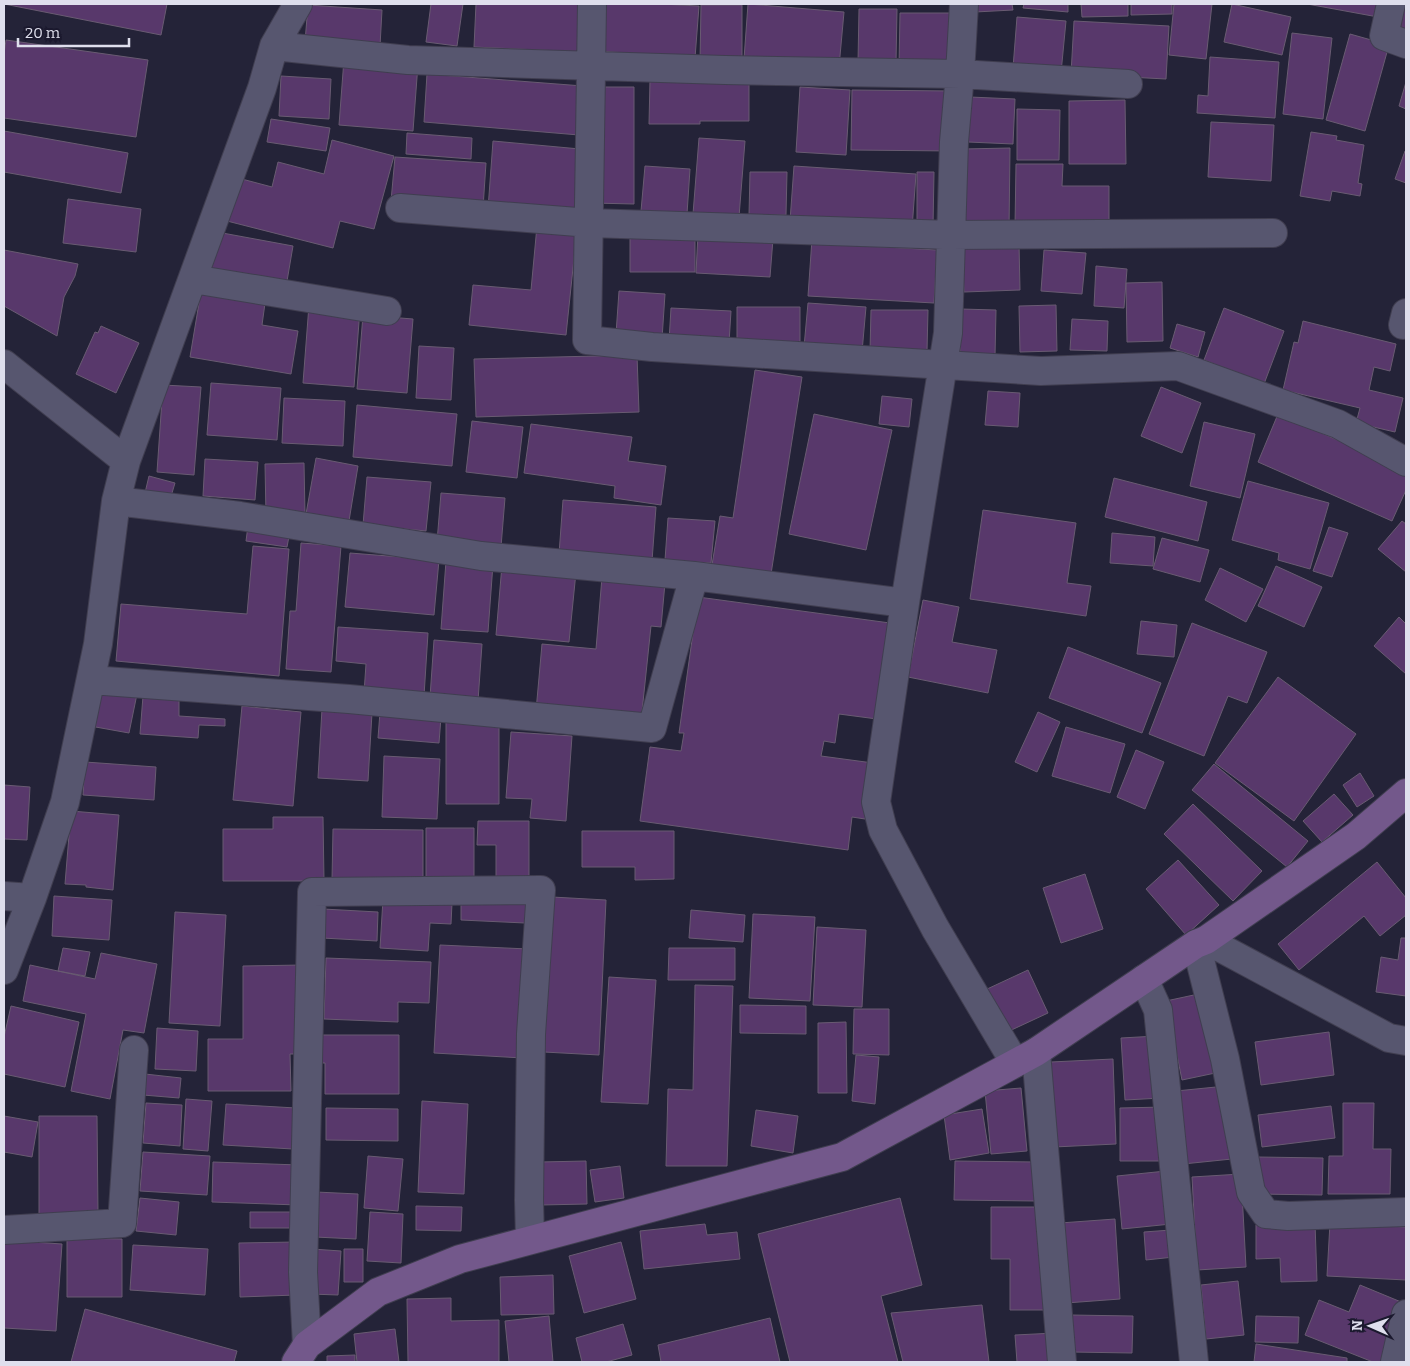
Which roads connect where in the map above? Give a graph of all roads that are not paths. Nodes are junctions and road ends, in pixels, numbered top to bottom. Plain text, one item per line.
1 (298, 4) edge
2 (592, 4) edge
3 (964, 4) edge
4 (1391, 4) edge
5 (1406, 44) edge
6 (274, 46) junction
7 (590, 64) junction
8 (960, 74) junction
9 (1128, 84) dead end
10 (400, 208) dead end
11 (590, 223) junction
12 (1272, 233) dead end
13 (951, 235) junction
14 (193, 278) junction
15 (387, 311) dead end
16 (4, 364) edge
17 (943, 365) junction
18 (126, 461) junction
19 (1406, 462) edge
20 (116, 501) junction
21 (694, 576) junction
22 (905, 603) junction
23 (91, 680) junction
24 (1406, 793) edge
25 (4, 896) edge
26 (32, 898) junction
27 (1201, 942) junction
28 (4, 970) edge
29 (1144, 980) junction
30 (1406, 1042) edge
31 (134, 1050) dead end
32 (1026, 1057) junction
33 (1406, 1212) edge
34 (4, 1230) edge
35 (530, 1239) junction
36 (1406, 1314) edge
37 (301, 1354) edge
38 (1062, 1362) edge
39 (1194, 1362) edge
40 (1395, 1362) edge

1 - 6 street
2 - 7 street
3 - 8 street
4 - 5 street
6 - 7 street
6 - 14 street
7 - 8 street
7 - 11 street
8 - 9 street
8 - 13 street
10 - 11 street
11 - 13 street
11 - 17 street
12 - 13 street
13 - 17 street
14 - 15 street
14 - 18 street
16 - 18 street
17 - 19 street
17 - 22 street
18 - 20 street
20 - 21 street
20 - 23 street
21 - 22 street
21 - 23 street
22 - 32 street
23 - 26 street
24 - 27 main road
25 - 26 street
26 - 28 street
27 - 29 main road
27 - 30 street
27 - 33 street
29 - 32 main road
29 - 39 street
31 - 34 street
32 - 35 main road
32 - 38 street
35 - 37 main road
35 - 37 street
36 - 40 street

